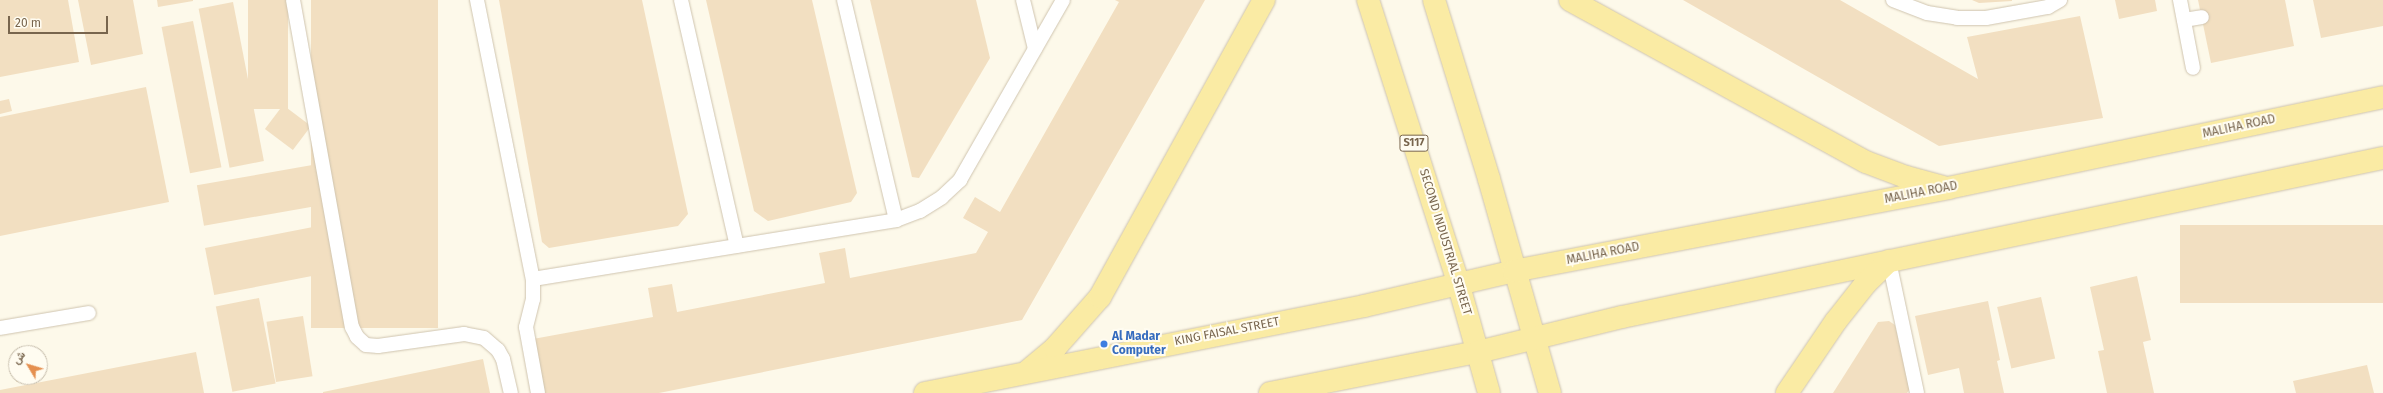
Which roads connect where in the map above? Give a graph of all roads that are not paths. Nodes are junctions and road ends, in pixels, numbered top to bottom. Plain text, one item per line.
1 (293, 0) edge
2 (477, 0) edge
3 (681, 0) edge
4 (844, 0) edge
5 (1023, 0) edge
6 (1063, 0) edge
7 (1264, 0) edge
8 (1368, 0) edge
9 (1434, 0) edge
10 (1570, 0) edge
11 (1893, 0) edge
12 (2060, 0) edge
13 (2180, 0) edge
14 (2202, 17) dead end
15 (2184, 20) junction
16 (1035, 49) junction
17 (2193, 68) dead end
18 (2383, 97) edge
19 (2383, 158) edge
20 (1948, 188) junction
21 (896, 220) junction
22 (737, 246) junction
23 (1889, 261) junction
24 (1514, 271) junction
25 (533, 279) junction
26 (1459, 286) junction
27 (89, 313) dead end
28 (0, 328) edge
29 (1535, 338) junction
30 (1478, 352) junction
31 (1028, 371) junction
32 (511, 393) edge
33 (538, 393) edge
34 (925, 393) edge
35 (1270, 393) edge
36 (1489, 393) edge
37 (1550, 393) edge
38 (1787, 393) edge
39 (1917, 393) edge

1 - 32 lane
2 - 25 lane
3 - 22 lane
4 - 21 lane
5 - 16 lane
6 - 16 lane
7 - 31 main road
8 - 26 main road, SECOND INDUSTRIAL STREET / S117
9 - 24 main road
10 - 20 main road
11 - 12 lane
13 - 15 lane
14 - 15 lane
15 - 17 lane
16 - 21 lane
18 - 20 main road, MALIHA ROAD
19 - 23 main road
20 - 24 main road, MALIHA ROAD
21 - 22 lane
22 - 25 lane
23 - 29 main road
23 - 38 main road
23 - 39 lane
24 - 26 main road, MALIHA ROAD
24 - 29 main road
25 - 33 lane
26 - 30 main road, SECOND INDUSTRIAL STREET / S117
26 - 31 main road, KING FAISAL STREET
27 - 28 lane
29 - 30 main road
29 - 37 main road
30 - 35 main road
30 - 36 main road, SECOND INDUSTRIAL STREET / S117
31 - 34 main road, KING FAISAL STREET

